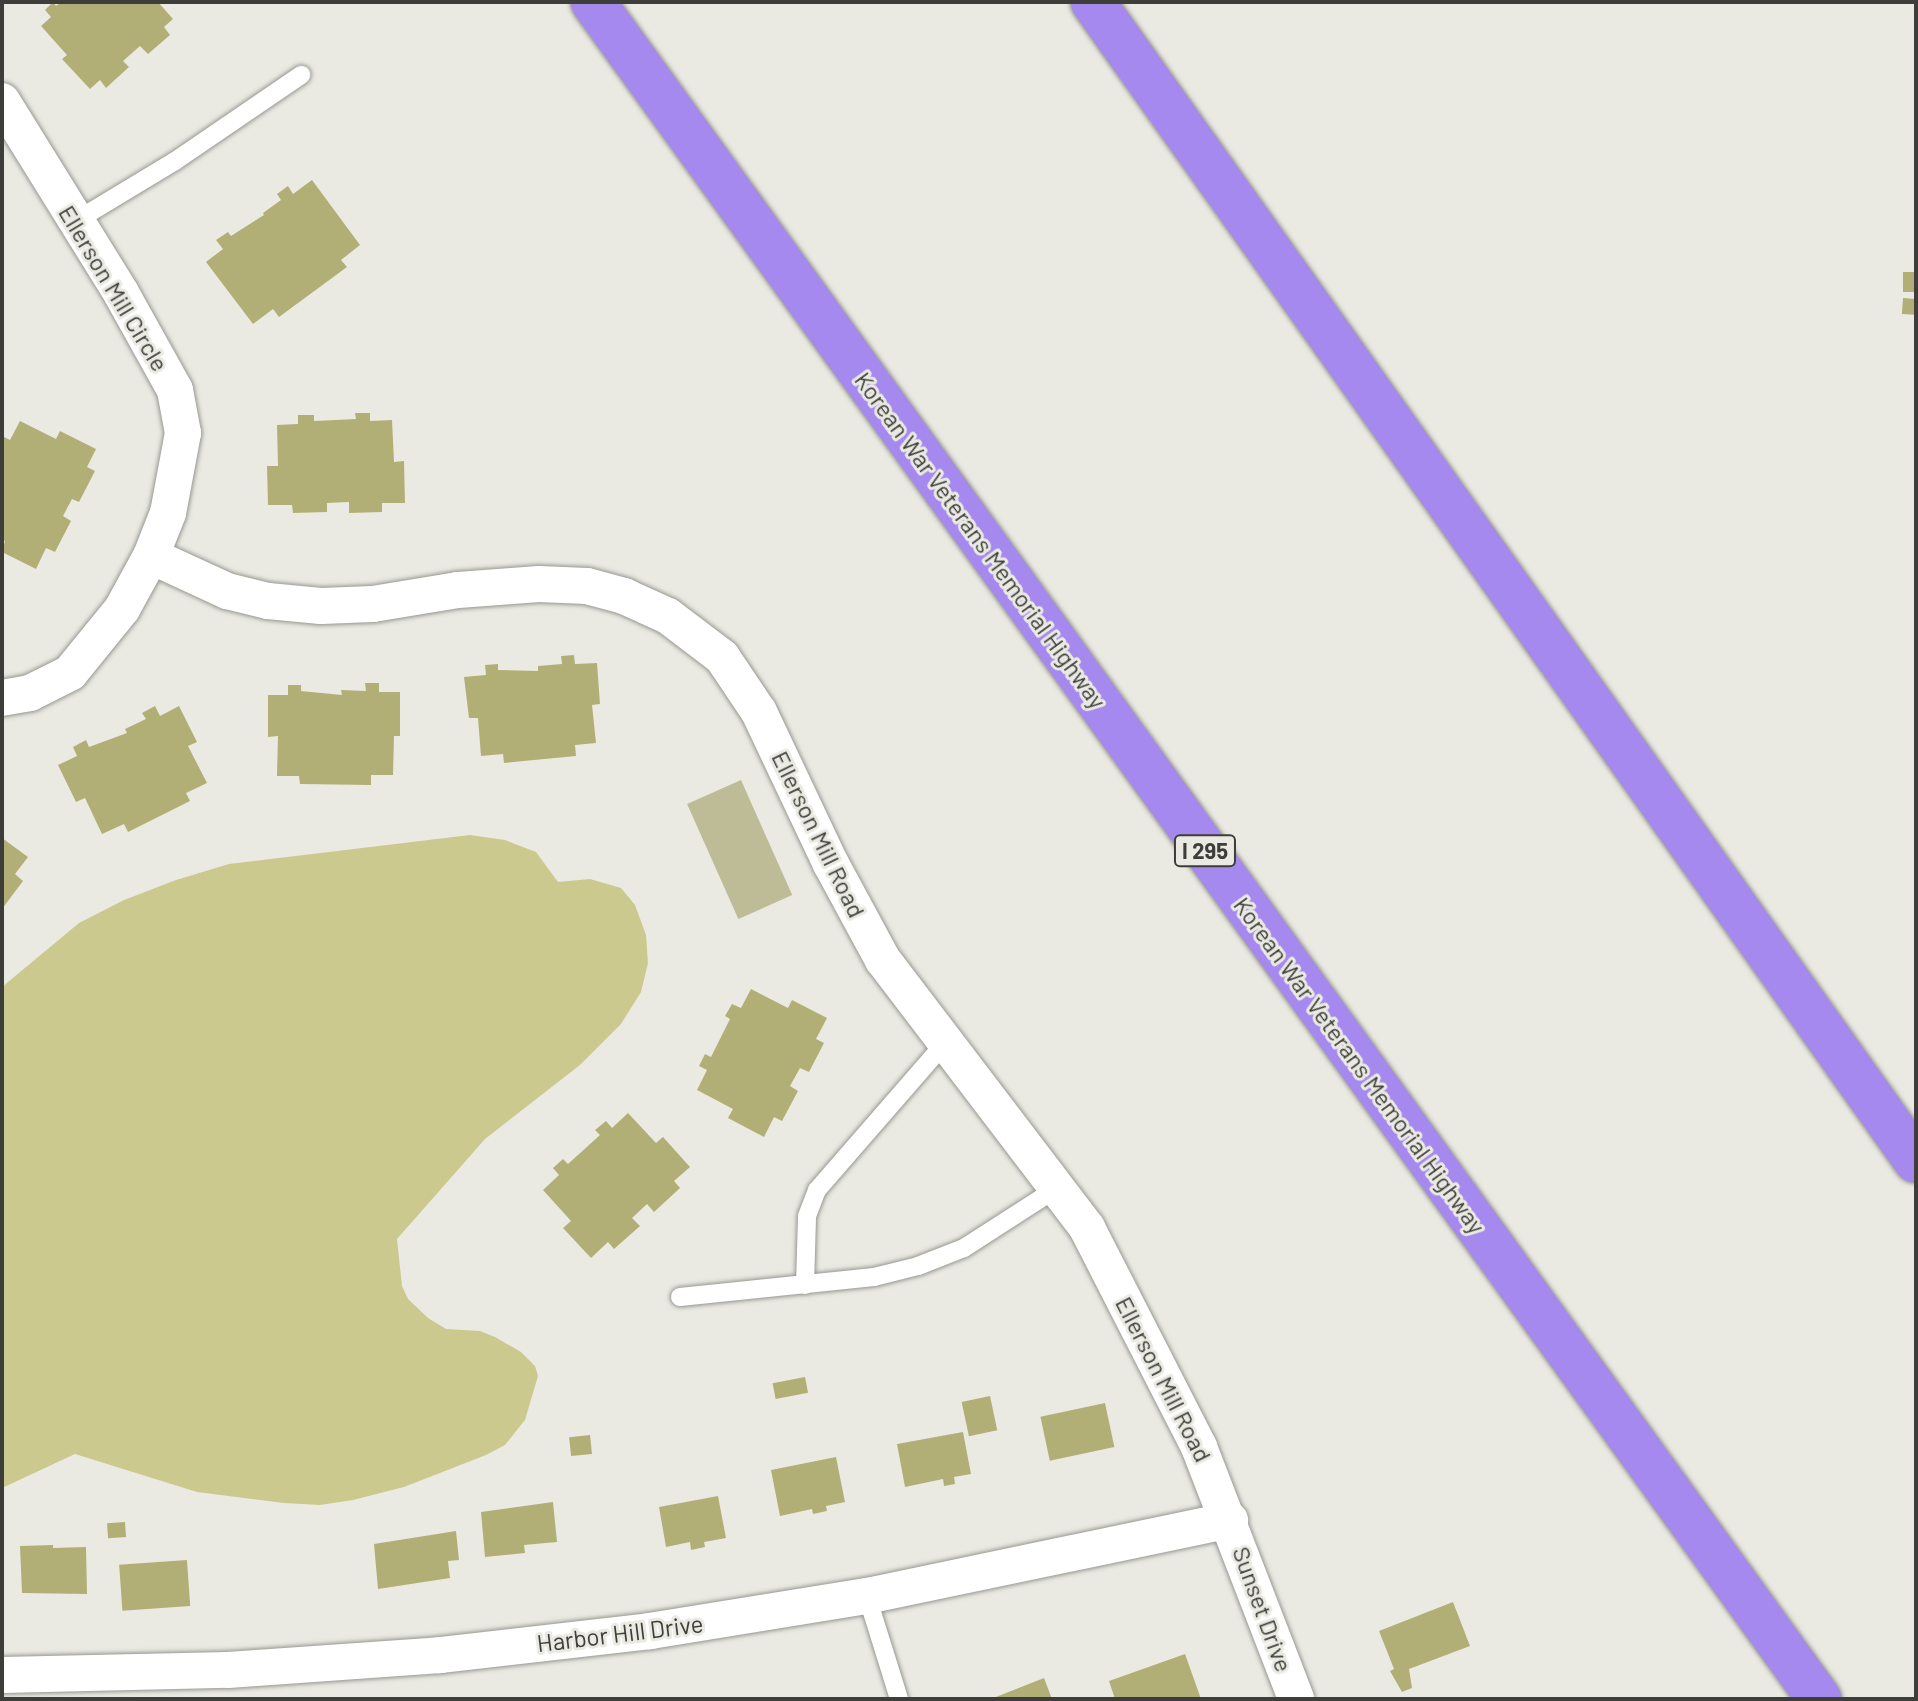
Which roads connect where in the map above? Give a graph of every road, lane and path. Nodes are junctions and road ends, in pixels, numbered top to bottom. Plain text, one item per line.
1 (593, 2) edge
2 (1093, 2) edge
3 (301, 75) dead end
4 (2, 101) edge
5 (74, 222) junction
6 (151, 556) junction
7 (2, 698) edge
8 (945, 1043) junction
9 (1916, 1161) edge
10 (1057, 1188) junction
11 (805, 1285) junction
12 (680, 1297) dead end
13 (1230, 1520) junction
14 (867, 1596) junction
15 (2, 1675) edge
16 (899, 1699) edge
17 (1296, 1699) edge
18 (1819, 1699) edge

1 - 18 highway, Korean War Veterans Memorial Highway / I 295
2 - 9 highway
3 - 5 lane
4 - 5 street, Ellerson Mill Circle
5 - 6 street, Ellerson Mill Circle
6 - 7 street, Ellerson Mill Circle
6 - 8 street, Ellerson Mill Road
8 - 10 street, Ellerson Mill Road
8 - 11 lane
10 - 11 lane
10 - 13 street, Ellerson Mill Road
11 - 12 lane
13 - 14 street, Harbor Hill Drive
13 - 17 street, Sunset Drive
14 - 15 street, Harbor Hill Drive
14 - 16 lane

